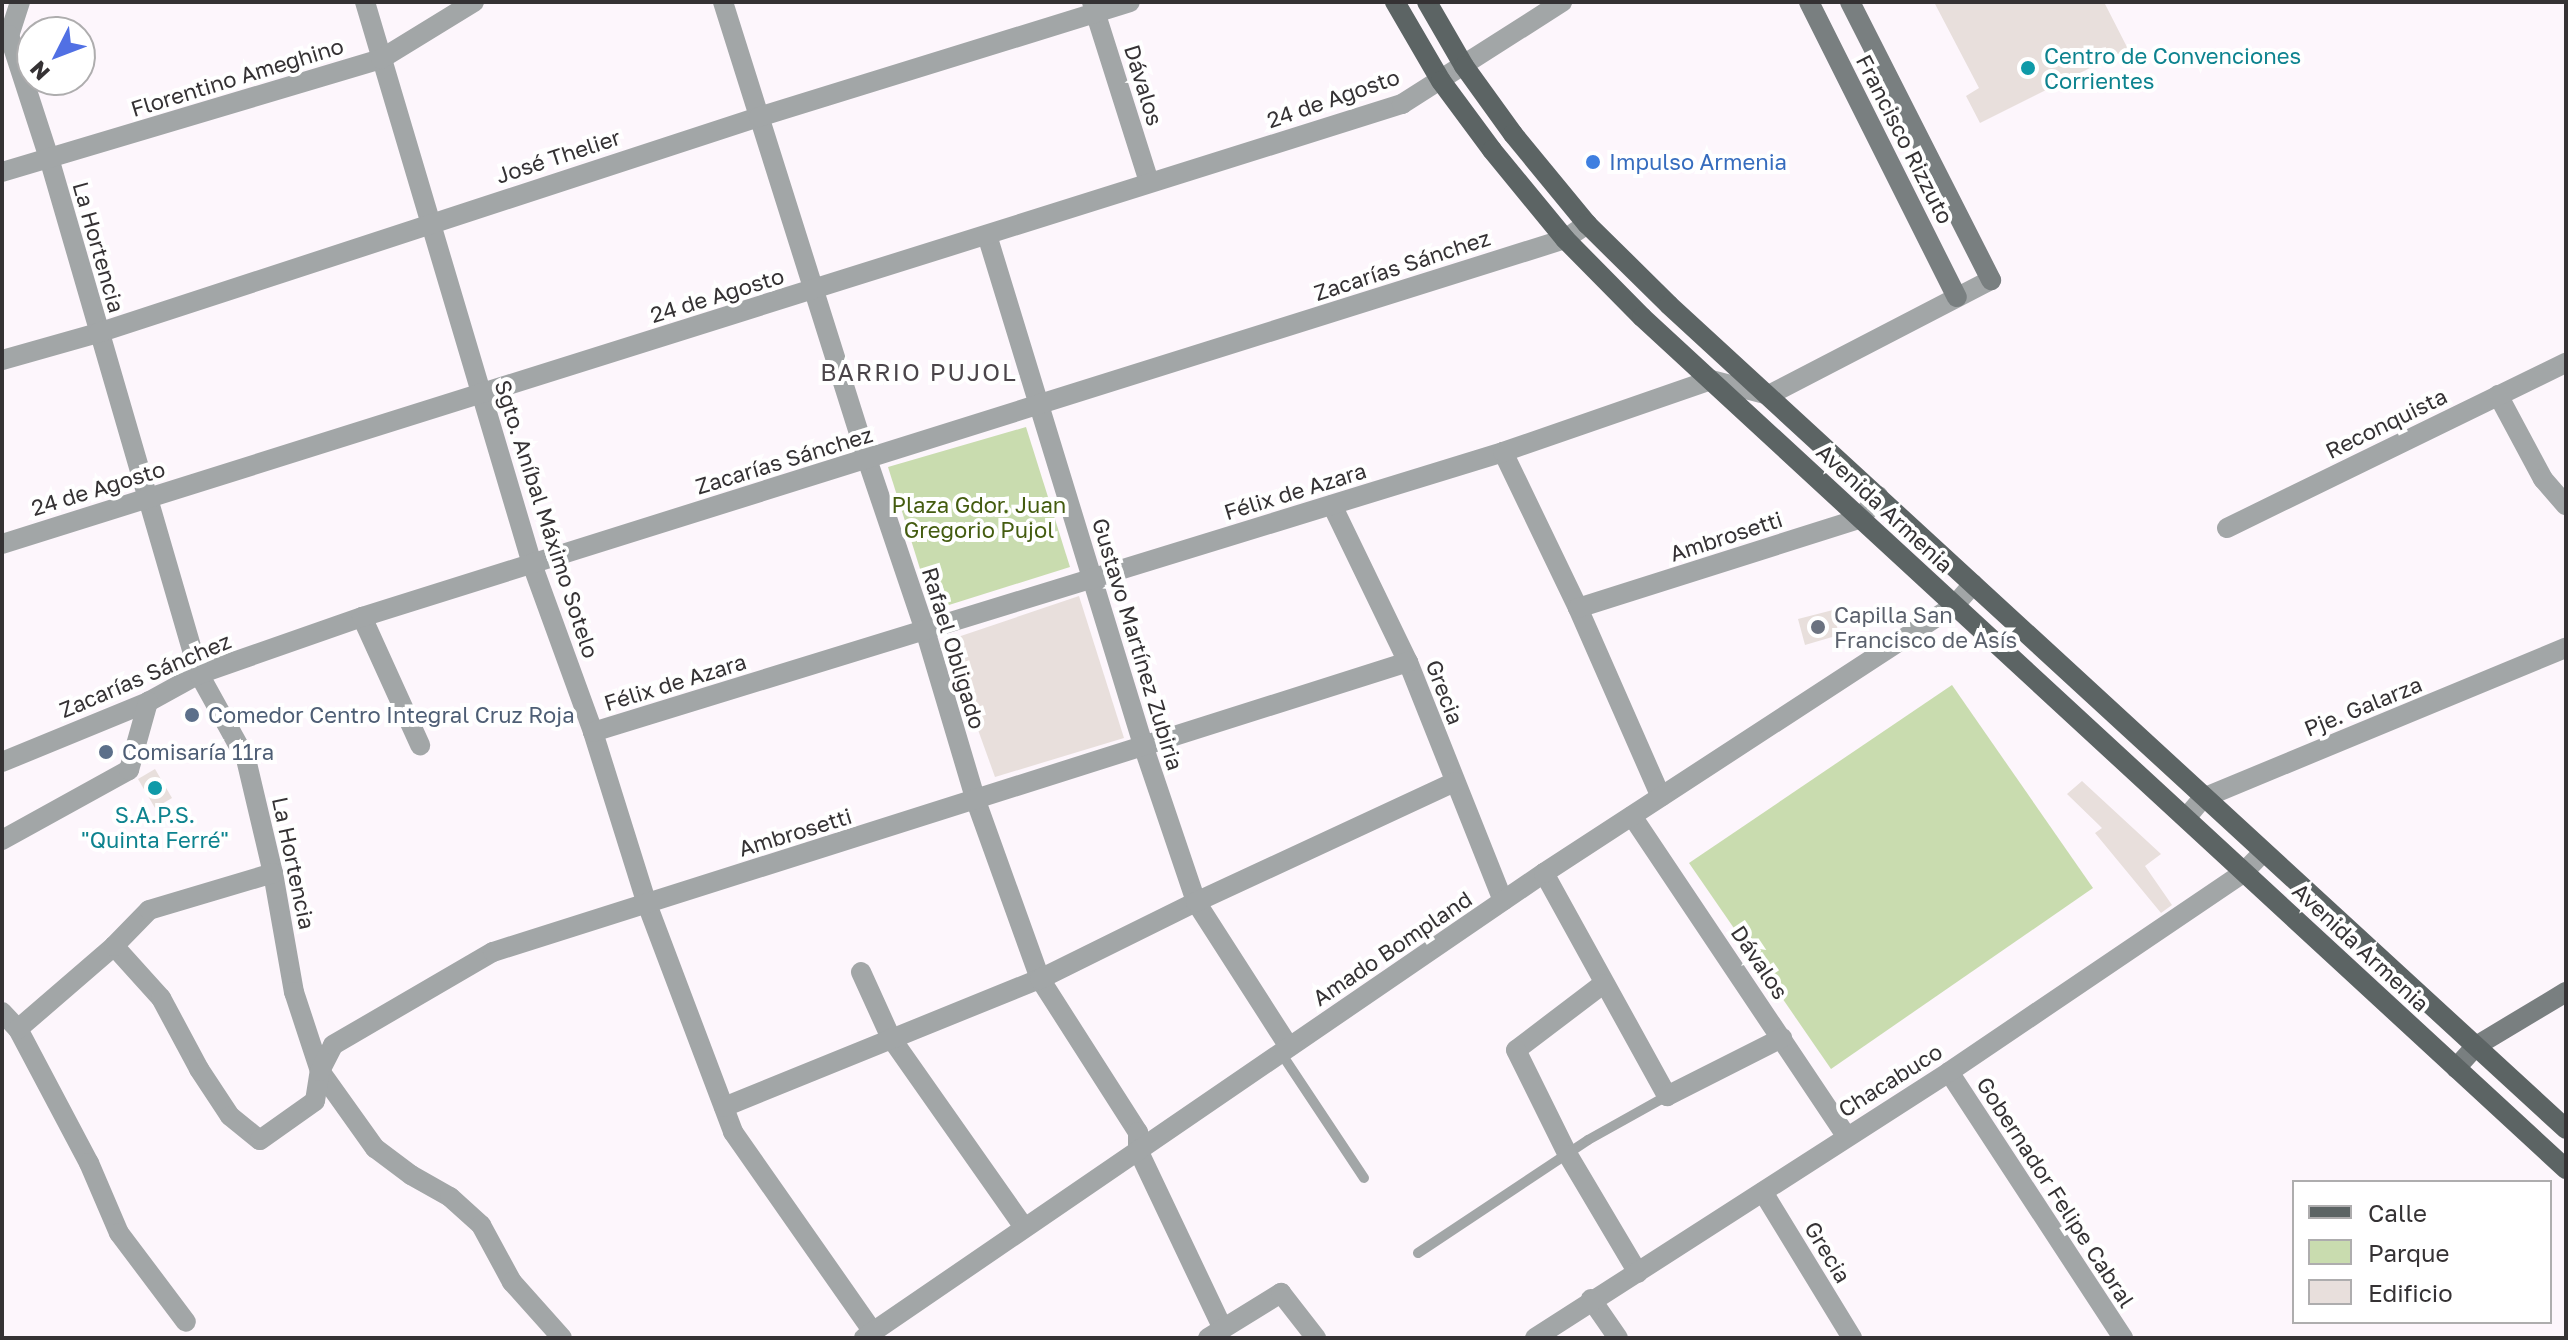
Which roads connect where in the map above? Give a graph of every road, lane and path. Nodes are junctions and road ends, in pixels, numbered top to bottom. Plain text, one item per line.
1 (20, 2) edge
2 (365, 2) edge
3 (474, 2) edge
4 (723, 2) edge
5 (1130, 2) edge
6 (1395, 2) edge
7 (1427, 2) edge
8 (1562, 2) edge
9 (1809, 2) edge
10 (1850, 2) edge
11 (1094, 8) edge
12 (381, 59) junction
13 (1464, 66) junction
14 (1441, 81) junction
15 (759, 117) junction
16 (49, 158) junction
17 (2, 172) edge
18 (1149, 182) junction
19 (431, 222) junction
20 (1587, 224) junction
21 (987, 235) junction
22 (1565, 239) junction
23 (815, 289) junction
24 (1957, 297) junction
25 (98, 333) junction
26 (2, 360) edge
27 (2566, 363) edge
28 (1711, 380) junction
29 (481, 394) junction
30 (1769, 395) junction
31 (2498, 395) junction
32 (1037, 406) junction
33 (1503, 452) junction
34 (867, 459) junction
35 (1878, 496) junction
36 (147, 498) junction
37 (1332, 505) junction
38 (2564, 505) edge
39 (1861, 518) junction
40 (2227, 528) dead end
41 (2, 544) edge
42 (532, 564) junction
43 (1092, 576) junction
44 (1973, 584) junction
45 (1954, 606) junction
46 (1578, 608) junction
47 (362, 617) junction
48 (925, 630) junction
49 (2566, 648) edge
50 (1408, 662) junction
51 (199, 674) junction
52 (148, 702) junction
53 (593, 732) junction
54 (420, 745) dead end
55 (1144, 748) junction
56 (2, 762) edge
57 (1454, 782) junction
58 (1661, 797) junction
59 (2203, 798) junction
60 (976, 801) junction
61 (1632, 816) junction
62 (2186, 818) junction
63 (2, 840) edge
64 (2263, 852) junction
65 (2244, 872) junction
66 (273, 873) junction
67 (1544, 873) junction
68 (1503, 901) junction
69 (1196, 902) junction
70 (647, 904) junction
71 (114, 946) junction
72 (861, 972) dead end
73 (1040, 979) junction
74 (1603, 984) junction
75 (2566, 992) edge
76 (2, 1012) edge
77 (18, 1029) junction
78 (891, 1038) junction
79 (1782, 1038) junction
80 (2476, 1046) junction
81 (1285, 1050) junction
82 (2456, 1068) junction
83 (320, 1071) junction
84 (1949, 1072) junction
85 (1667, 1096) junction
86 (724, 1107) junction
87 (2566, 1129) edge
88 (1846, 1136) junction
89 (1138, 1150) junction
90 (1568, 1155) junction
91 (2566, 1169) edge
92 (1364, 1178) dead end
93 (1763, 1192) junction
94 (1024, 1227) junction
95 (1418, 1253) dead end
96 (1638, 1273) junction
97 (1591, 1299) junction
98 (186, 1322) dead end
99 (1215, 1332) edge
100 (868, 1335) edge
101 (562, 1338) edge
102 (1316, 1338) edge
103 (1535, 1338) edge
104 (1618, 1338) edge
105 (1852, 1338) edge
106 (2123, 1338) edge

1 - 16 street, La Hortencia
2 - 12 street, Sgto. Aníbal Máximo Sotelo
3 - 12 street, Florentino Ameghino
4 - 15 street, Rafael Obligado
5 - 11 street, José Thelier
6 - 14 main road, Avenida Armenia
7 - 13 main road, Avenida Armenia
8 - 13 street, 24 de Agosto
9 - 24 street, Francisco Rizzuto
10 - 24 street, Francisco Rizzuto
11 - 15 street, José Thelier
11 - 18 street, Dávalos
12 - 16 street, Florentino Ameghino
12 - 19 street, Sgto. Aníbal Máximo Sotelo
13 - 14 street, 24 de Agosto
13 - 20 main road, Avenida Armenia
14 - 18 street, 24 de Agosto
14 - 22 main road, Avenida Armenia
15 - 19 street, José Thelier
15 - 23 street, Rafael Obligado
16 - 17 street, Florentino Ameghino
16 - 25 street, La Hortencia
18 - 21 street, 24 de Agosto
19 - 25 street, José Thelier
19 - 29 street, Sgto. Aníbal Máximo Sotelo
20 - 22 street, Zacarías Sánchez
20 - 30 main road, Avenida Armenia
21 - 23 street, 24 de Agosto
21 - 32 street, Gustavo Martínez Zubiria
22 - 28 main road, Avenida Armenia
22 - 32 street, Zacarías Sánchez
23 - 29 street, 24 de Agosto
23 - 34 street, Rafael Obligado
24 - 30 street
25 - 26 street, José Thelier
25 - 36 street, La Hortencia
27 - 31 street, Reconquista
28 - 30 street
28 - 33 street, Félix de Azara
28 - 39 main road, Avenida Armenia
29 - 36 street, 24 de Agosto
29 - 42 street, Sgto. Aníbal Máximo Sotelo
30 - 35 main road, Avenida Armenia
31 - 38 street
31 - 40 street, Reconquista
32 - 34 street, Zacarías Sánchez
32 - 43 street, Gustavo Martínez Zubiria
33 - 37 street, Félix de Azara
33 - 46 street
34 - 42 street, Zacarías Sánchez
34 - 48 street, Rafael Obligado
35 - 39 street
35 - 44 main road, Avenida Armenia
36 - 41 street, 24 de Agosto
36 - 51 street, La Hortencia
37 - 43 street, Félix de Azara
37 - 50 street, Grecia
39 - 45 main road, Avenida Armenia
39 - 46 street, Ambrosetti
42 - 47 street, Zacarías Sánchez
42 - 53 street, Sgto. Aníbal Máximo Sotelo
43 - 48 street, Félix de Azara
43 - 55 street, Gustavo Martínez Zubiria
44 - 45 street, Amado Bompland
44 - 59 main road, Avenida Armenia
45 - 58 street, Amado Bompland
45 - 62 main road, Avenida Armenia
46 - 58 street
47 - 51 street, Zacarías Sánchez
47 - 54 street
48 - 53 street, Félix de Azara
48 - 60 street, Rafael Obligado
49 - 59 street, Pje. Galarza
50 - 55 street, Ambrosetti
50 - 57 street, Grecia
51 - 52 street, Zacarías Sánchez
51 - 66 street, La Hortencia
52 - 56 street, Zacarías Sánchez
52 - 63 street
53 - 70 street, Sgto. Aníbal Máximo Sotelo
55 - 60 street, Ambrosetti
55 - 69 street, Gustavo Martínez Zubiria
57 - 68 street, Grecia
57 - 69 street
58 - 61 street, Amado Bompland
59 - 62 street, Pje. Galarza
59 - 64 main road, Avenida Armenia
60 - 70 street, Ambrosetti
60 - 73 street, Rafael Obligado
61 - 67 street, Amado Bompland
61 - 79 street, Dávalos
62 - 65 main road, Avenida Armenia
64 - 65 street, Chacabuco
64 - 80 main road, Avenida Armenia
65 - 82 main road, Avenida Armenia
65 - 84 street, Chacabuco
66 - 71 street
66 - 83 street, La Hortencia
67 - 68 street, Amado Bompland
67 - 74 street
68 - 81 street, Amado Bompland
69 - 73 street
69 - 81 street, Gustavo Martínez Zubiria
70 - 83 street, Ambrosetti
70 - 86 street, Sgto. Aníbal Máximo Sotelo
71 - 77 street
71 - 83 street, Ambrosetti
72 - 78 street
73 - 78 street
73 - 89 street, Rafael Obligado
74 - 85 street
74 - 90 street
75 - 80 street
76 - 77 street
77 - 98 street
78 - 86 street
78 - 94 street
79 - 85 street
79 - 88 street, Dávalos
80 - 82 street
80 - 87 main road, Avenida Armenia
81 - 89 street, Amado Bompland
81 - 92 lane
82 - 91 main road, Avenida Armenia
83 - 101 street, La Hortencia
84 - 88 street, Chacabuco
84 - 106 street, Gobernador Felipe Cabral
85 - 90 lane
86 - 100 street, Sgto. Aníbal Máximo Sotelo
88 - 93 street, Chacabuco
89 - 94 street, Amado Bompland
89 - 99 street
90 - 95 lane
90 - 96 street
93 - 96 street, Chacabuco
93 - 105 street, Grecia
94 - 100 street, Amado Bompland
96 - 97 street, Chacabuco
97 - 103 street, Chacabuco
97 - 104 street
99 - 102 street

